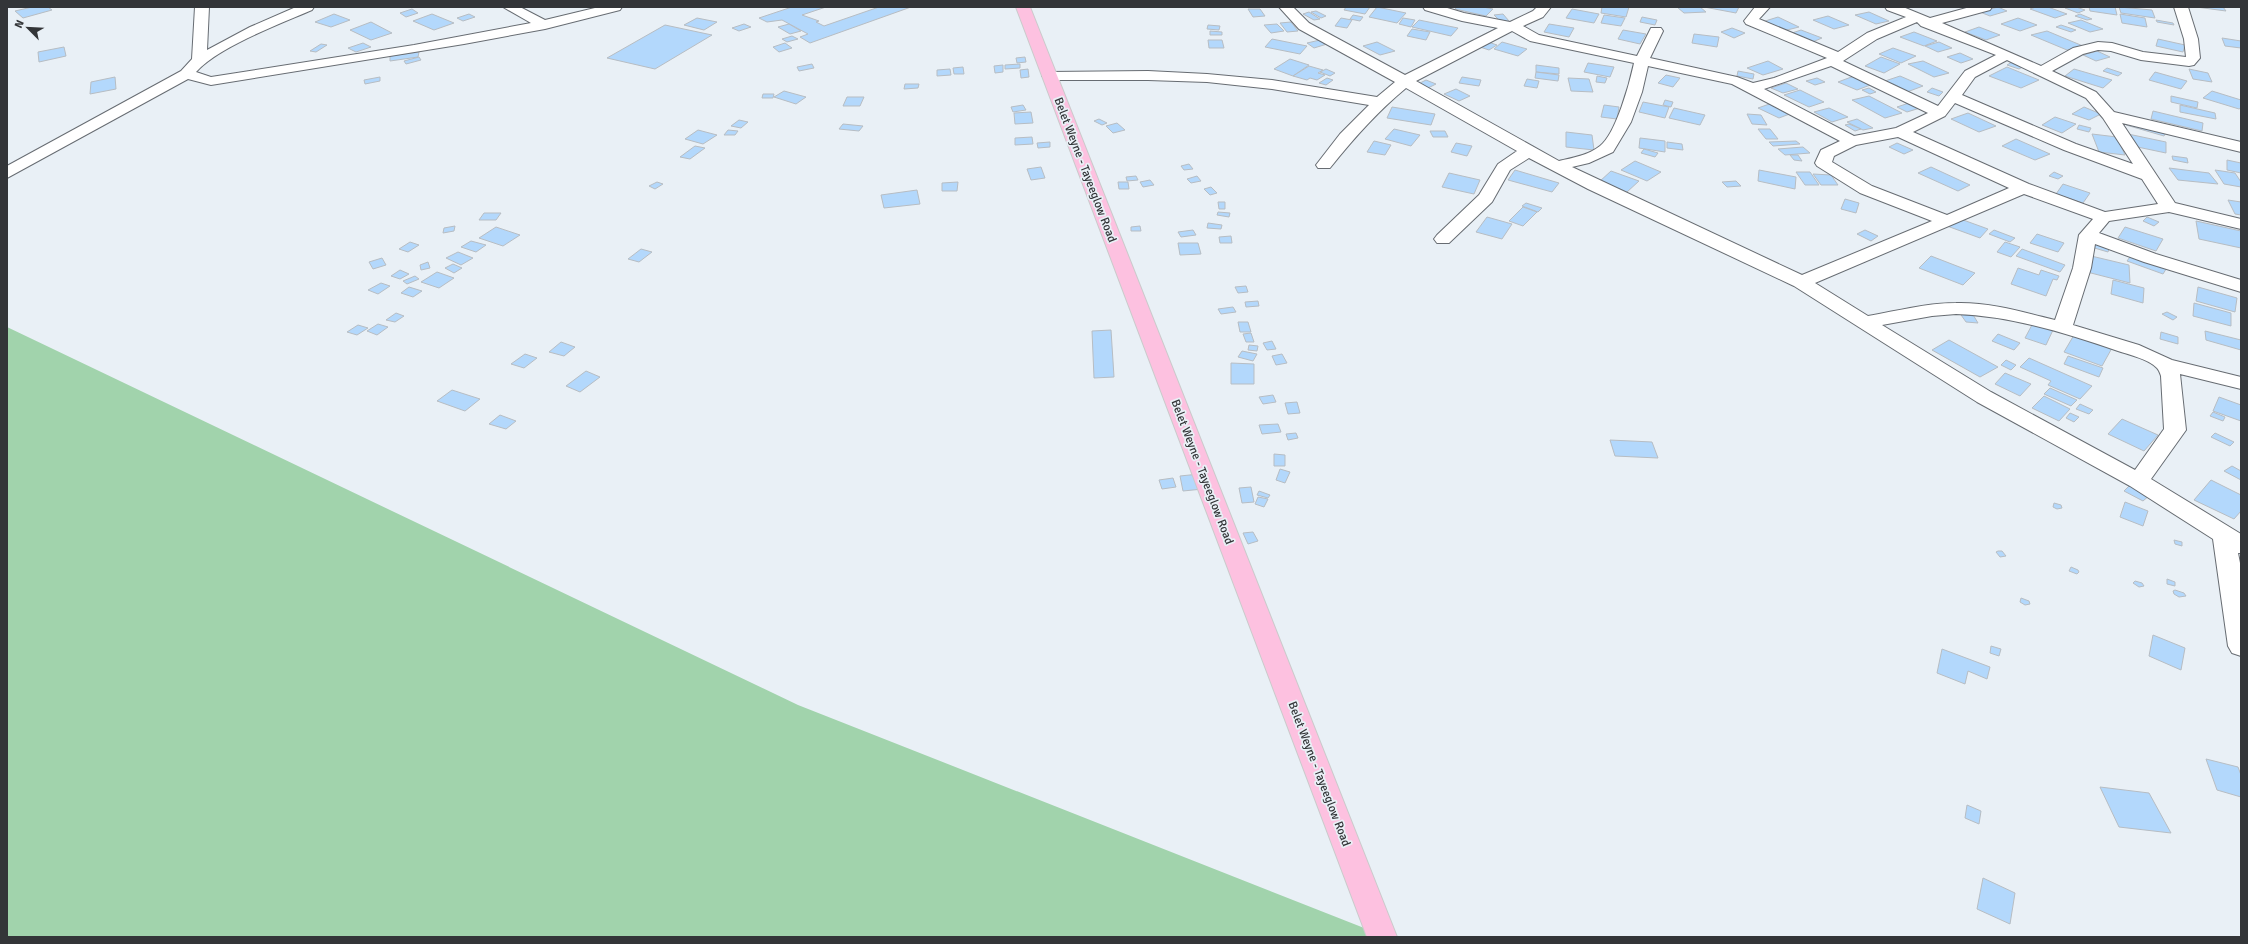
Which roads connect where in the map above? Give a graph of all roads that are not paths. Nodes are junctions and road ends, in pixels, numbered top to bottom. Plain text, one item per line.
1 (202, 7) edge
2 (307, 7) edge
3 (510, 7) edge
4 (615, 7) edge
5 (1023, 7) edge
6 (1286, 7) edge
7 (1430, 7) edge
8 (1544, 7) edge
9 (1763, 7) edge
10 (1892, 7) edge
11 (1985, 7) edge
12 (2181, 7) edge
13 (1921, 20) junction
14 (545, 25) junction
15 (1512, 26) junction
16 (1656, 31) dead end
17 (2007, 55) junction
18 (199, 60) junction
19 (1835, 60) junction
20 (1642, 61) junction
21 (2040, 72) junction
22 (186, 74) junction
23 (1049, 76) junction
24 (1405, 81) junction
25 (1753, 88) junction
26 (1952, 96) junction
27 (1380, 102) junction
28 (1940, 113) junction
29 (2109, 115) junction
30 (1900, 132) junction
31 (1852, 141) junction
32 (2241, 147) edge
33 (1528, 151) junction
34 (1324, 165) dead end
35 (1558, 166) junction
36 (7, 173) edge
37 (2150, 176) junction
38 (2023, 188) junction
39 (2169, 207) junction
40 (2104, 218) junction
41 (1945, 220) junction
42 (2241, 224) edge
43 (2088, 235) junction
44 (1443, 239) dead end
45 (1801, 282) junction
46 (2241, 286) edge
47 (1865, 322) junction
48 (2062, 328) junction
49 (2165, 364) junction
50 (2241, 383) edge
51 (2138, 481) junction
52 (2232, 540) edge
53 (2241, 646) edge
54 (1382, 937) edge

1 - 18 street
2 - 18 street
3 - 14 street
4 - 14 street
5 - 23 main road, Belet Weyne - Tayeeglow Road
6 - 24 street
7 - 15 street
8 - 15 street
9 - 19 street
10 - 13 street
11 - 13 street
12 - 21 street
13 - 17 street
13 - 19 street
14 - 22 street
15 - 20 street
15 - 24 street
16 - 20 street
17 - 21 street
17 - 26 street
18 - 22 street
19 - 25 street
19 - 28 street
20 - 25 street
20 - 35 street
21 - 29 street
22 - 36 street
23 - 27 street
23 - 54 main road, Belet Weyne - Tayeeglow Road
24 - 27 street
24 - 33 street
25 - 31 street
26 - 28 street
26 - 37 street
27 - 34 street
28 - 30 street
29 - 32 street
29 - 37 street
30 - 31 street
30 - 38 street
31 - 41 street
33 - 35 street
33 - 44 street
35 - 45 street
37 - 39 street
38 - 40 street
38 - 41 street
39 - 40 street
39 - 42 street
40 - 43 street
41 - 45 street
43 - 46 street
43 - 48 street
45 - 47 street
47 - 48 street
47 - 51 street
48 - 49 street
49 - 50 street
49 - 51 street
51 - 52 street
52 - 53 street

